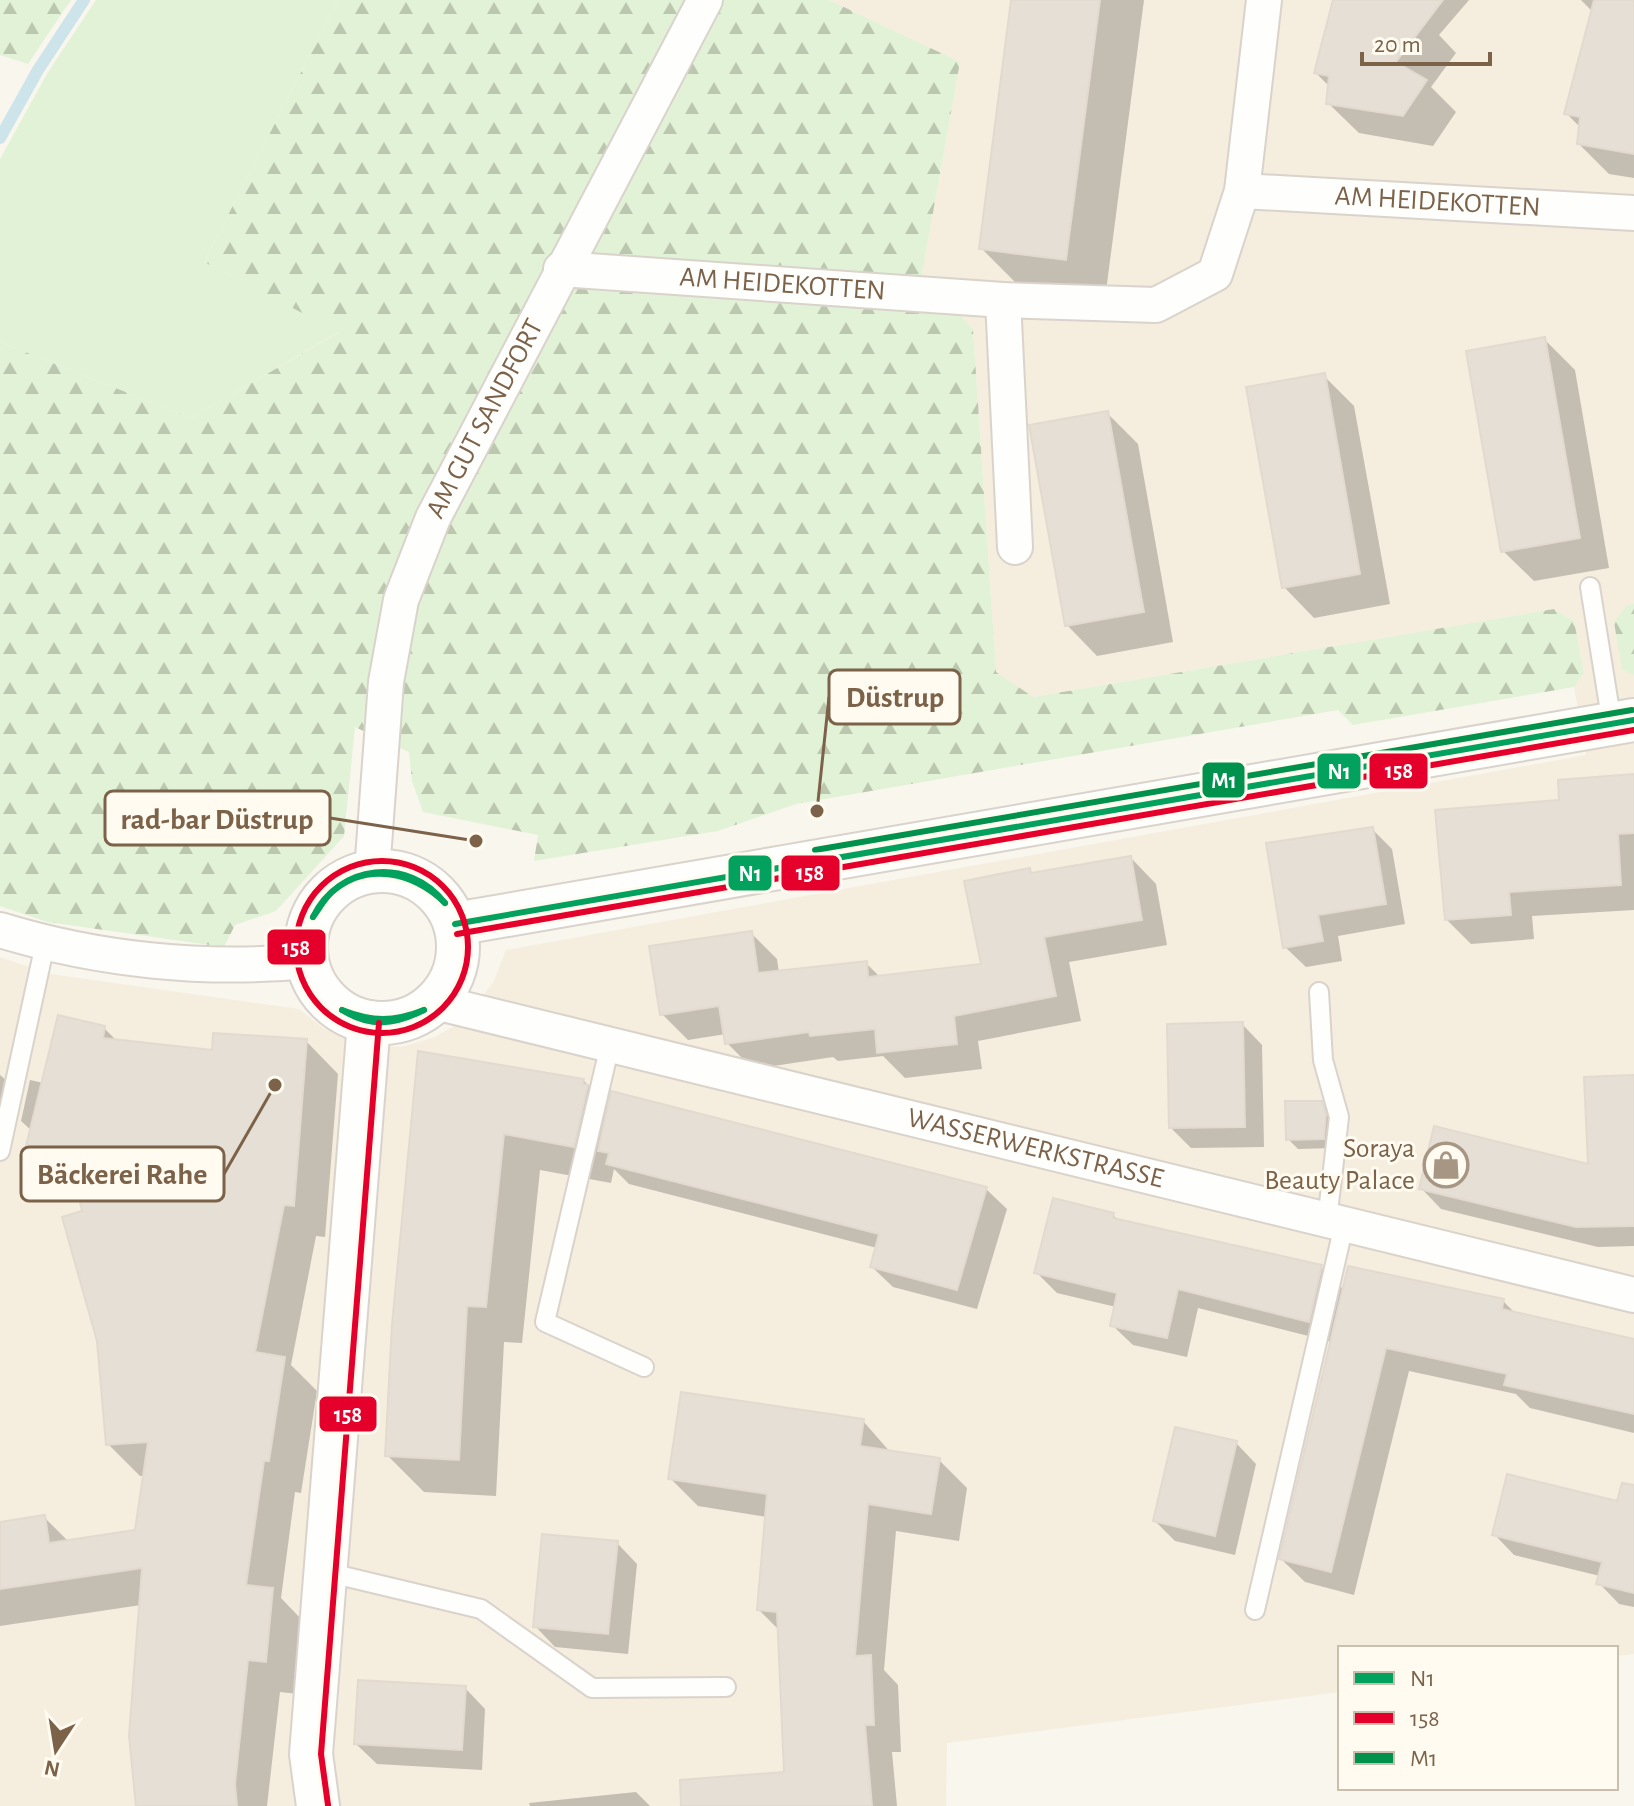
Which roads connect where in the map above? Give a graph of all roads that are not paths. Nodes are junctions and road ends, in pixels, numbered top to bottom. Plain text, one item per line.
1 (705, 0) edge
2 (1264, 0) edge
3 (1242, 191) junction
4 (1634, 213) edge
5 (561, 269) junction
6 (1003, 300) junction
7 (1015, 547) dead end
8 (1590, 587) dead end
9 (1623, 722) edge
10 (372, 872) junction
11 (455, 924) junction
12 (0, 930) edge
13 (45, 944) junction
14 (307, 961) junction
15 (1319, 992) dead end
16 (435, 1002) junction
17 (369, 1022) junction
18 (610, 1045) junction
19 (0, 1151) edge
20 (1336, 1223) junction
21 (1634, 1295) edge
22 (644, 1367) dead end
23 (326, 1572) junction
24 (1255, 1610) dead end
25 (726, 1687) dead end
26 (318, 1806) edge

1 - 5 street, AM GUT SANDFORT
2 - 3 street, AM HEIDEKOTTEN
3 - 4 street, AM HEIDEKOTTEN
3 - 6 street, AM HEIDEKOTTEN
5 - 6 street, AM HEIDEKOTTEN
5 - 10 street, AM GUT SANDFORT
6 - 7 street
8 - 9 lane
9 - 11 street
10 - 11 street
10 - 14 street
11 - 16 street
12 - 13 street
13 - 14 street
13 - 19 lane
14 - 17 street
15 - 20 lane
16 - 17 street
16 - 18 street, WASSERWERKSTRASSE
17 - 23 street
18 - 20 street, WASSERWERKSTRASSE
18 - 22 lane
20 - 21 street, WASSERWERKSTRASSE
20 - 24 lane
23 - 25 lane
23 - 26 street

